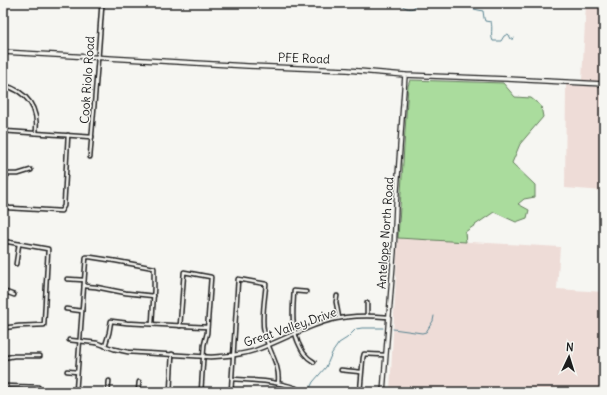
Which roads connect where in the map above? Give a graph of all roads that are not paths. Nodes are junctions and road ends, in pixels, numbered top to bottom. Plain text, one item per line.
1 (102, 3) edge
2 (3, 52) edge
3 (98, 58) junction
4 (405, 75) junction
5 (604, 84) edge
6 (3, 86) edge
7 (3, 131) edge
8 (36, 133) junction
9 (68, 135) junction
10 (92, 137) junction
11 (90, 157) dead end
12 (31, 170) dead end
13 (4, 174) edge
14 (3, 242) edge
15 (20, 244) junction
16 (16, 264) dead end
17 (67, 278) dead end
18 (84, 280) junction
19 (84, 286) junction
20 (3, 291) edge
21 (306, 292) dead end
22 (14, 296) dead end
23 (154, 296) junction
24 (337, 296) dead end
25 (367, 303) dead end
26 (66, 309) dead end
27 (82, 310) junction
28 (367, 315) junction
29 (388, 317) junction
30 (339, 318) junction
31 (152, 324) junction
32 (180, 326) junction
33 (207, 327) junction
34 (3, 328) edge
35 (294, 334) junction
36 (69, 340) dead end
37 (80, 341) junction
38 (268, 345) junction
39 (105, 346) junction
40 (172, 354) junction
41 (233, 355) junction
42 (385, 355) junction
43 (40, 356) dead end
44 (204, 356) junction
45 (3, 358) edge
46 (314, 362) dead end
47 (341, 370) dead end
48 (67, 371) dead end
49 (77, 372) junction
50 (361, 372) junction
51 (232, 379) junction
52 (109, 381) dead end
53 (139, 382) dead end
54 (278, 383) junction
55 (3, 386) edge
56 (38, 387) dead end
57 (296, 388) dead end
58 (76, 392) edge
59 (108, 392) edge
60 (138, 392) edge
61 (170, 392) edge
62 (201, 392) edge
63 (231, 392) edge
64 (360, 392) edge
65 (383, 392) edge

1 - 3 street, Cook Riolo Road
2 - 3 main road, PFE Road
3 - 4 main road, PFE Road
3 - 10 street, Cook Riolo Road
4 - 5 main road, PFE Road
4 - 29 main road, Antelope North Road
6 - 8 street
7 - 8 street
8 - 9 street
9 - 10 street
9 - 13 street
10 - 11 street, Cook Riolo Road
12 - 13 street
14 - 15 street
15 - 16 street
15 - 34 street
17 - 18 street
18 - 19 street
18 - 23 street
19 - 23 street
19 - 27 street
20 - 22 street
21 - 35 street
23 - 31 street
24 - 30 street
25 - 28 street
26 - 27 street
27 - 37 street
28 - 29 street, Great Valley Drive
28 - 30 street, Great Valley Drive
29 - 42 main road, Antelope North Road
30 - 35 street, Great Valley Drive
31 - 32 street
31 - 39 street
32 - 33 street
32 - 33 street
33 - 44 street
35 - 38 street, Great Valley Drive
35 - 46 street
36 - 37 street, Great Valley Drive
37 - 39 street, Great Valley Drive
37 - 49 street
38 - 41 street, Great Valley Drive
38 - 41 street
38 - 54 street
39 - 40 street, Great Valley Drive
40 - 44 street, Great Valley Drive
40 - 61 street
41 - 44 street, Great Valley Drive
41 - 51 street
42 - 50 street
42 - 65 main road, Antelope North Road
43 - 45 street
44 - 62 street
47 - 50 street
48 - 49 street
49 - 58 street
50 - 64 street
51 - 54 street
51 - 63 street
52 - 59 street
53 - 60 street
54 - 57 street
55 - 56 street

